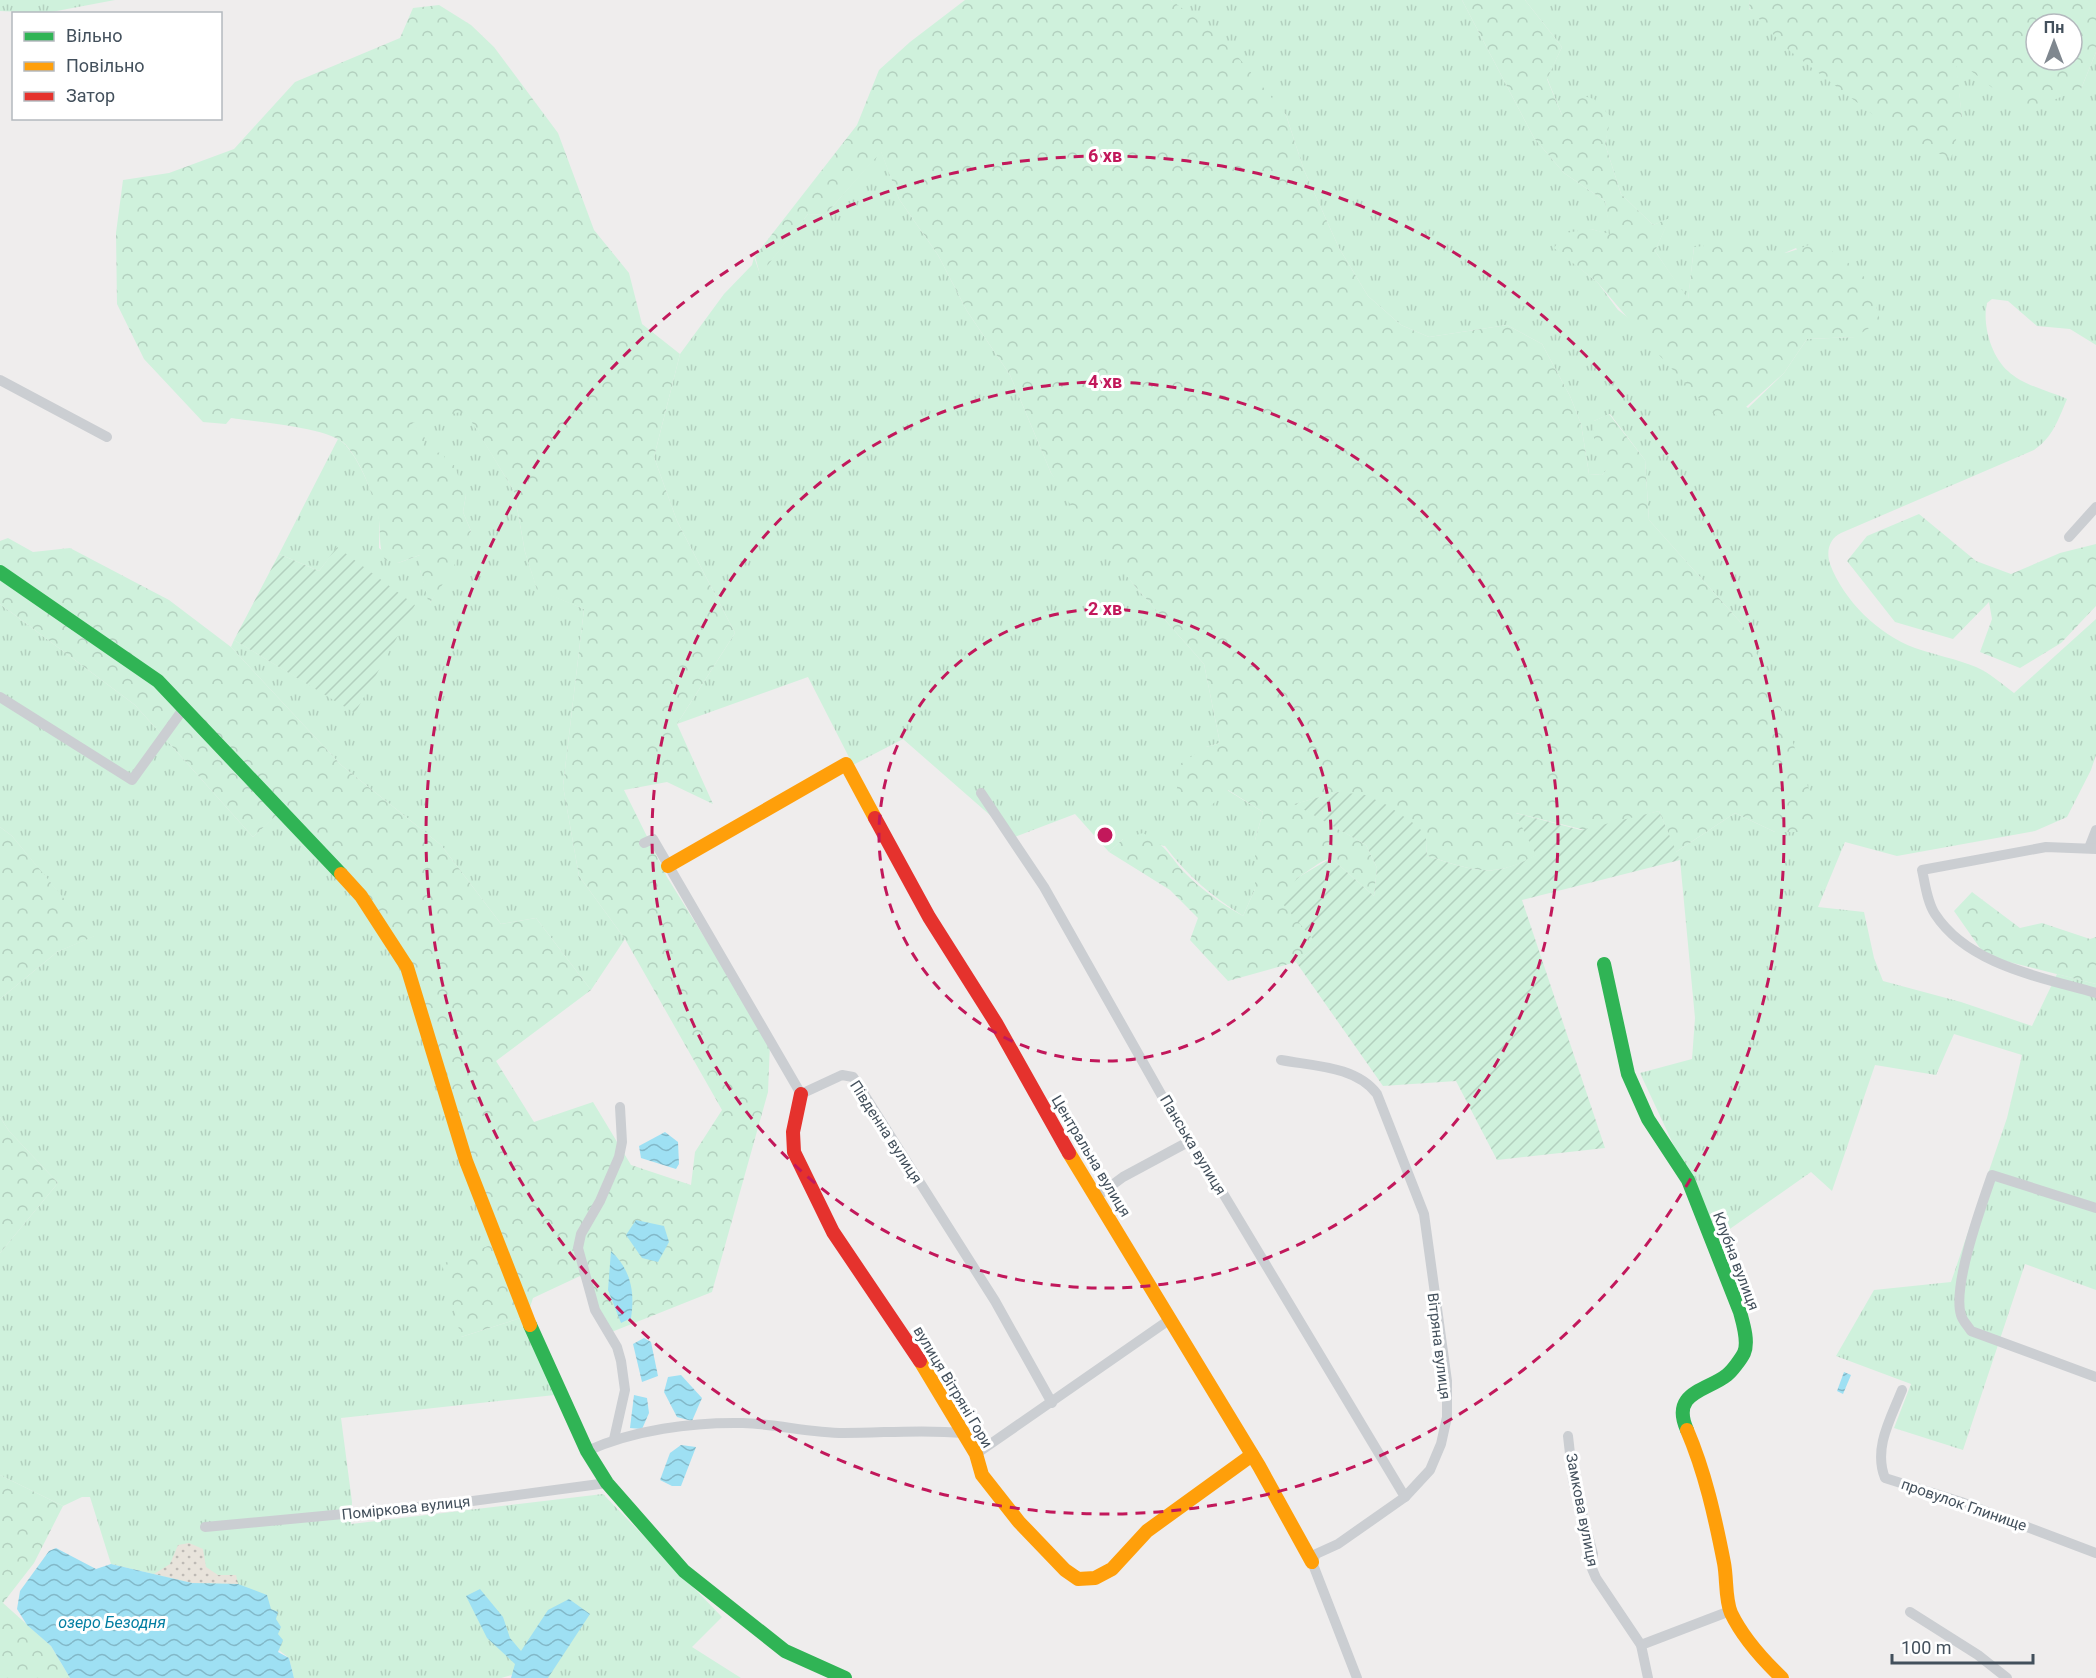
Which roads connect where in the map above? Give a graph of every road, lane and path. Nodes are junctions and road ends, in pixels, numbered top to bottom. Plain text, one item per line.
1 (0, 380) edge
2 (107, 437) dead end
3 (2096, 507) edge
4 (2069, 537) dead end
5 (0, 572) edge
6 (0, 697) edge
7 (184, 708) junction
8 (981, 793) dead end
9 (2096, 830) edge
10 (644, 843) dead end
11 (2093, 848) edge
12 (668, 866) junction
13 (1604, 964) dead end
14 (2096, 993) edge
15 (1281, 1060) dead end
16 (801, 1094) junction
17 (620, 1107) dead end
18 (1188, 1142) junction
19 (1096, 1197) junction
20 (2096, 1208) edge
21 (1169, 1320) junction
22 (2096, 1377) edge
23 (1902, 1390) dead end
24 (1052, 1403) junction
25 (963, 1433) junction
26 (1568, 1436) dead end
27 (614, 1439) junction
28 (587, 1451) junction
29 (976, 1454) junction
30 (1252, 1455) junction
31 (607, 1483) junction
32 (1405, 1497) junction
33 (205, 1527) dead end
34 (2096, 1553) edge
35 (1312, 1562) junction
36 (1731, 1611) junction
37 (1910, 1612) dead end
38 (1641, 1646) junction
39 (845, 1678) edge
40 (1357, 1678) edge
41 (1648, 1678) edge
42 (1782, 1678) edge
43 (2007, 1678) edge

1 - 2 street
3 - 4 street
5 - 7 street
6 - 7 street
7 - 28 street
8 - 18 street, Панська вулиця
9 - 11 street
10 - 12 street
11 - 14 street
12 - 16 street
12 - 19 street, Центральна вулиця
13 - 36 street, Клубна вулиця
15 - 32 street, Вітряна вулиця
16 - 24 street, Південна вулиця
16 - 25 street, вулиця Вітряні Гори
17 - 27 street
18 - 19 street
18 - 32 street, Панська вулиця
19 - 21 street, Центральна вулиця
20 - 22 street
21 - 24 street
21 - 30 street, Центральна вулиця
23 - 34 street, провулок Глинище
24 - 29 street
25 - 27 street
25 - 29 street, вулиця Вітряні Гори
26 - 38 street, Замкова вулиця
27 - 28 street
28 - 31 street
29 - 30 street, вулиця Вітряні Гори
30 - 35 street, Центральна вулиця
31 - 33 street, Поміркова вулиця
31 - 39 street
32 - 35 street, Вітряна вулиця
35 - 40 street
36 - 38 street
36 - 42 street, Клубна вулиця
37 - 43 street
38 - 41 street, Замкова вулиця

